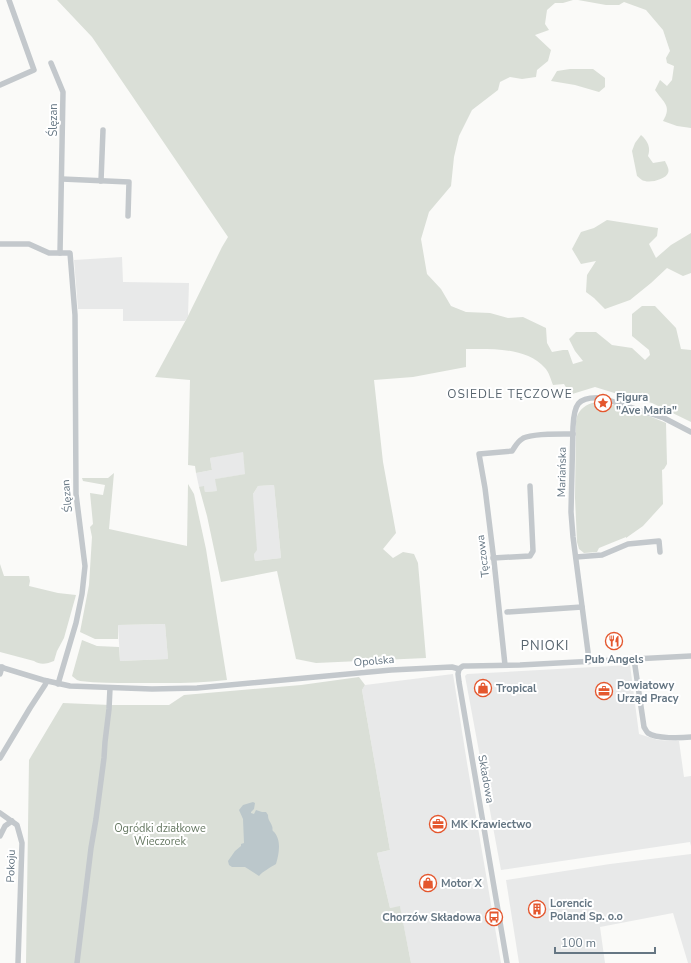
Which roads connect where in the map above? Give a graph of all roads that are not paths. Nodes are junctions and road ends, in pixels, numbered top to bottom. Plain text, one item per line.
1 (9, 0) edge
2 (51, 63) dead end
3 (0, 85) edge
4 (103, 130) dead end
5 (62, 179) junction
6 (101, 181) junction
7 (128, 216) dead end
8 (0, 244) edge
9 (60, 253) junction
10 (691, 432) edge
11 (572, 434) junction
12 (530, 486) dead end
13 (660, 552) dead end
14 (576, 557) junction
15 (493, 558) junction
16 (582, 607) junction
17 (507, 612) dead end
18 (691, 656) edge
19 (634, 659) junction
20 (588, 662) junction
21 (504, 665) junction
22 (1, 667) edge
23 (459, 669) junction
24 (0, 674) edge
25 (46, 681) junction
26 (58, 684) junction
27 (110, 688) junction
28 (691, 737) edge
29 (0, 758) edge
30 (0, 813) edge
31 (12, 821) junction
32 (0, 836) edge
33 (18, 963) edge
34 (77, 963) edge
35 (507, 963) edge

1 - 3 street
2 - 5 street, Ślęzan
4 - 6 street
5 - 6 street
5 - 9 street, Ślęzan
6 - 7 street
8 - 9 street
9 - 26 street, Ślęzan
10 - 11 street, Mariańska
11 - 14 street, Mariańska
11 - 15 street, Tęczowa
12 - 15 street
13 - 14 street
14 - 16 street, Mariańska
15 - 21 street, Tęczowa
16 - 17 street
16 - 20 street, Mariańska
18 - 19 street, Opolska
19 - 20 street, Opolska
19 - 28 street
20 - 21 street, Opolska
21 - 23 street, Opolska
22 - 24 street
22 - 25 street
23 - 27 street, Opolska
23 - 35 street, Składowa
25 - 26 street
25 - 29 street
26 - 27 street, Opolska
27 - 34 street
30 - 31 street, Pokoju
31 - 32 street, Pokoju
31 - 33 street, Pokoju

